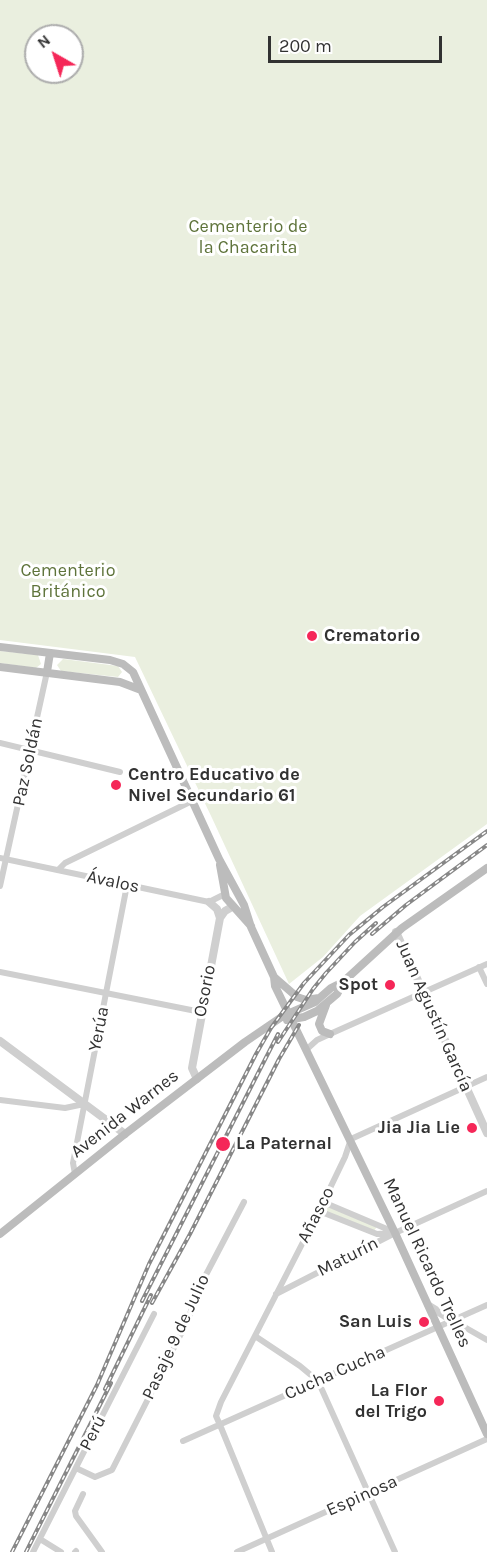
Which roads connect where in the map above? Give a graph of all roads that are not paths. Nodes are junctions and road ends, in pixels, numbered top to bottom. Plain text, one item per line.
1 (0, 647) edge
2 (50, 653) junction
3 (0, 667) edge
4 (47, 672) junction
5 (141, 690) junction
6 (0, 743) edge
7 (31, 750) junction
8 (120, 772) dead end
9 (192, 801) junction
10 (3, 859) edge
11 (219, 859) junction
12 (487, 868) edge
13 (58, 870) junction
14 (127, 885) junction
15 (0, 886) edge
16 (225, 894) junction
17 (239, 894) junction
18 (209, 902) junction
19 (232, 907) junction
20 (220, 918) junction
21 (251, 927) junction
22 (396, 932) junction
23 (487, 964) edge
24 (479, 967) junction
25 (0, 972) edge
26 (274, 978) junction
27 (487, 984) edge
28 (423, 992) junction
29 (106, 993) junction
30 (283, 1001) junction
31 (323, 1001) junction
32 (201, 1011) junction
33 (290, 1016) junction
34 (272, 1023) junction
35 (330, 1034) junction
36 (0, 1041) edge
37 (307, 1049) junction
38 (487, 1077) edge
39 (197, 1079) junction
40 (466, 1087) junction
41 (0, 1100) edge
42 (84, 1104) junction
43 (487, 1133) edge
44 (125, 1134) junction
45 (351, 1139) junction
46 (75, 1174) junction
47 (487, 1191) edge
48 (244, 1202) dead end
49 (323, 1202) junction
50 (319, 1211) junction
51 (395, 1233) junction
52 (0, 1234) edge
53 (276, 1294) junction
54 (487, 1305) edge
55 (429, 1306) junction
56 (154, 1314) dead end
57 (452, 1320) junction
58 (439, 1326) junction
59 (255, 1336) junction
60 (487, 1340) edge
61 (318, 1381) junction
62 (220, 1425) junction
63 (487, 1434) edge
64 (487, 1439) edge
65 (183, 1441) dead end
66 (76, 1468) junction
67 (83, 1494) dead end
68 (369, 1494) junction
69 (40, 1539) junction
70 (266, 1539) junction
71 (33, 1552) edge
72 (61, 1552) edge
73 (102, 1552) edge
74 (237, 1552) edge
75 (272, 1552) edge
76 (395, 1552) edge

1 - 2 main road
2 - 4 main road
2 - 5 main road
3 - 4 main road
4 - 5 main road
4 - 7 street, Paz Soldán
5 - 9 main road
6 - 7 street
7 - 8 street
7 - 10 street, Paz Soldán
9 - 11 main road
9 - 13 street
10 - 13 street, Ávalos
10 - 15 street, Paz Soldán
11 - 16 main road
11 - 17 main road, Manuel Ricardo Trelles
12 - 22 main road, Avenida Warnes
13 - 14 street, Ávalos
14 - 18 street, Ávalos
14 - 29 street, Yerúa
16 - 17 main road
16 - 18 street
16 - 19 main road
17 - 19 main road
17 - 21 main road, Manuel Ricardo Trelles
18 - 20 street
19 - 20 street
19 - 21 main road
20 - 32 street, Osorio
21 - 26 main road, Manuel Ricardo Trelles
22 - 28 street, Juan Agustín García
22 - 31 main road, Avenida Warnes
23 - 24 street
24 - 27 street
24 - 28 street
25 - 29 street
26 - 30 main road, Manuel Ricardo Trelles
26 - 31 main road
28 - 35 street
28 - 40 street, Juan Agustín García
29 - 32 street
29 - 42 street, Yerúa
30 - 33 main road, Manuel Ricardo Trelles
30 - 34 main road
31 - 33 main road, Avenida Warnes
31 - 35 main road
32 - 39 street, Osorio
33 - 34 main road, Avenida Warnes
33 - 37 main road, Manuel Ricardo Trelles
34 - 39 main road, Avenida Warnes
35 - 37 street
36 - 42 street
37 - 45 main road, Manuel Ricardo Trelles
38 - 40 street
39 - 44 main road, Avenida Warnes
40 - 43 street, Juan Agustín García
40 - 45 street
41 - 42 street
42 - 44 street
42 - 46 street, Yerúa
44 - 46 main road, Avenida Warnes
45 - 49 street, Añasco
45 - 51 main road, Manuel Ricardo Trelles
46 - 52 main road, Avenida Warnes
47 - 51 street, Maturín
48 - 66 street, Pasaje 9 de Julio
49 - 50 street, Añasco
49 - 51 street
50 - 51 street
50 - 53 street, Añasco
51 - 53 street, Maturín
51 - 55 main road, Manuel Ricardo Trelles
53 - 59 street, Añasco
54 - 57 street, Cucha Cucha
55 - 57 street
55 - 58 main road, Manuel Ricardo Trelles
56 - 66 street, Perú
57 - 58 street, Cucha Cucha
57 - 60 street
58 - 61 street, Cucha Cucha
58 - 63 main road, Manuel Ricardo Trelles
59 - 61 street
59 - 62 street, Añasco
61 - 62 street, Cucha Cucha
61 - 68 street
62 - 65 street, Cucha Cucha
62 - 70 street
64 - 68 street, Espinosa
66 - 69 street, Perú
67 - 73 street
68 - 70 street, Espinosa
68 - 76 street
69 - 71 street, Perú
69 - 72 street
70 - 74 street, Espinosa
70 - 75 street

